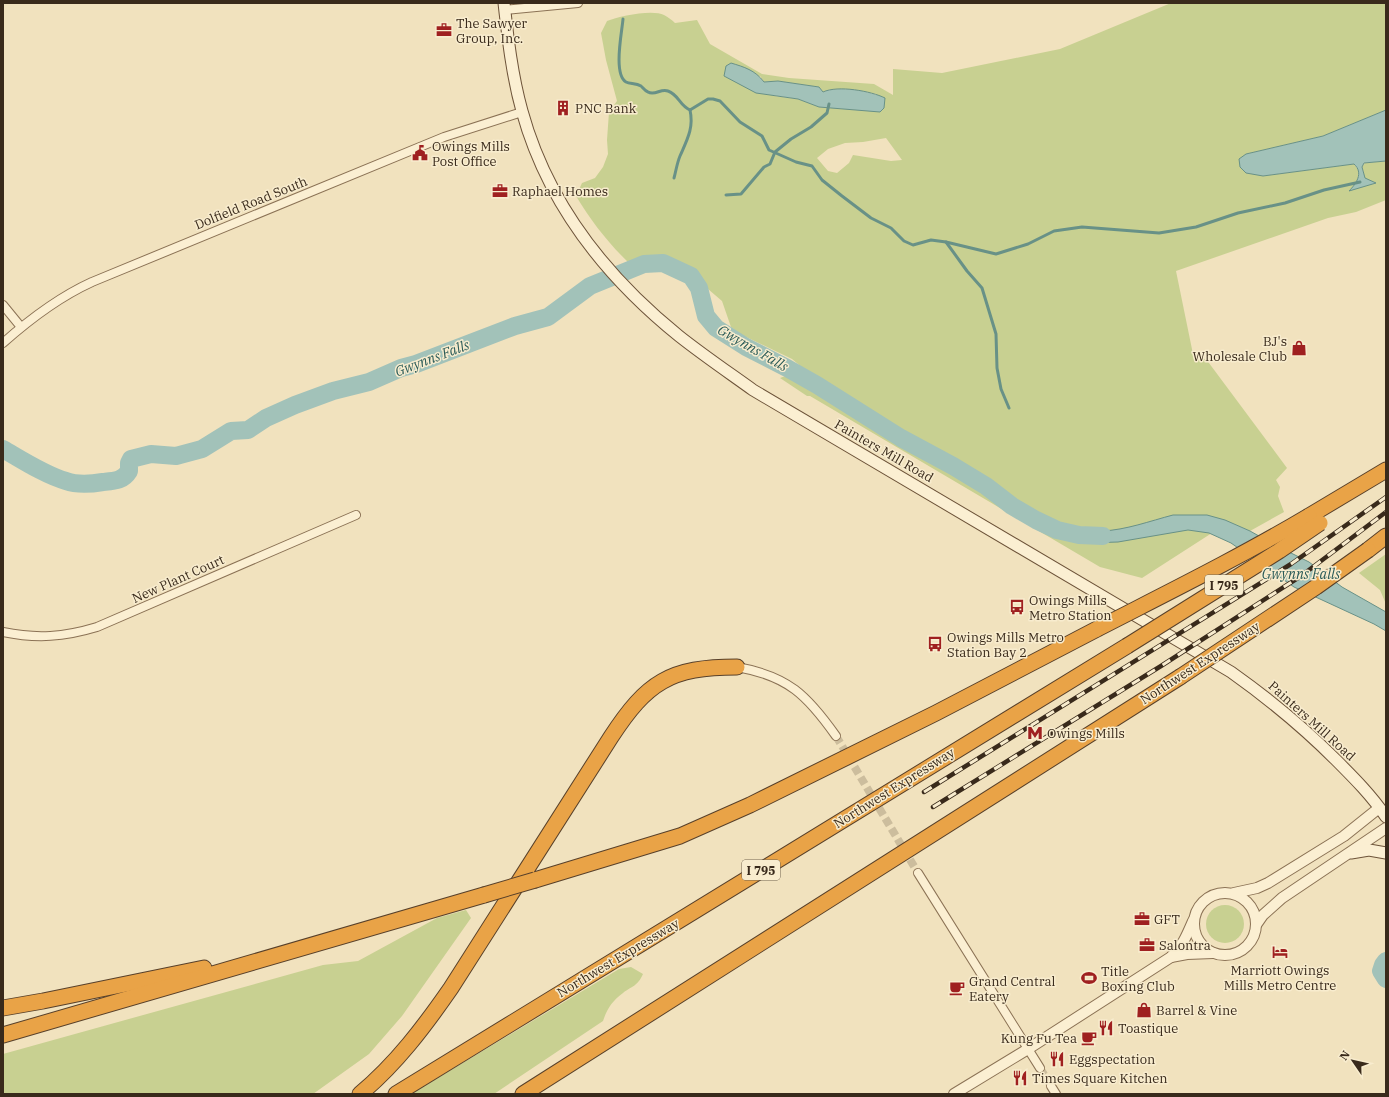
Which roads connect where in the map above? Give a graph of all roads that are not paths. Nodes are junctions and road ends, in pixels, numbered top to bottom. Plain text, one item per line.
1 (578, 3) edge
2 (504, 6) edge
3 (522, 112) junction
4 (3, 305) edge
5 (21, 327) junction
6 (3, 343) edge
7 (1386, 470) edge
8 (1386, 473) edge
9 (356, 515) dead end
10 (1315, 520) junction
11 (1386, 536) edge
12 (3, 632) edge
13 (737, 667) joint
14 (836, 736) tunnel mouth
15 (1379, 808) junction
16 (1386, 817) edge
17 (1386, 828) edge
18 (1351, 853) junction
19 (1386, 853) edge
20 (918, 873) tunnel mouth
21 (1234, 893) junction
22 (1193, 921) junction
23 (1256, 925) junction
24 (305, 947) junction
25 (1213, 953) junction
26 (1171, 957) junction
27 (3, 1008) edge
28 (3, 1035) edge
29 (1028, 1049) junction
30 (1040, 1068) tunnel mouth
31 (1051, 1086) tunnel mouth
32 (360, 1094) edge
33 (396, 1094) edge
34 (523, 1094) edge
35 (954, 1094) edge
36 (1056, 1094) edge

1 - 2 street
2 - 3 main road, Painters Mill Road
3 - 5 street, Dolfield Road South
3 - 15 main road, Painters Mill Road
4 - 5 street
5 - 6 street, Dolfield Road South
7 - 10 highway
8 - 10 highway, Northwest Expressway / I 795
9 - 12 street, New Plant Court
10 - 24 highway, bridge
10 - 33 highway, Northwest Expressway / I 795, bridge
11 - 34 highway, Northwest Expressway, bridge
13 - 14 street
13 - 32 highway
15 - 16 main road, Painters Mill Road
15 - 21 street
17 - 18 street
18 - 19 main road
18 - 23 street
20 - 29 street
21 - 22 street
21 - 23 street
22 - 25 street
22 - 26 street
23 - 25 street
24 - 27 highway
24 - 28 highway
25 - 26 street
26 - 29 street
29 - 30 street
29 - 35 street
31 - 36 street

